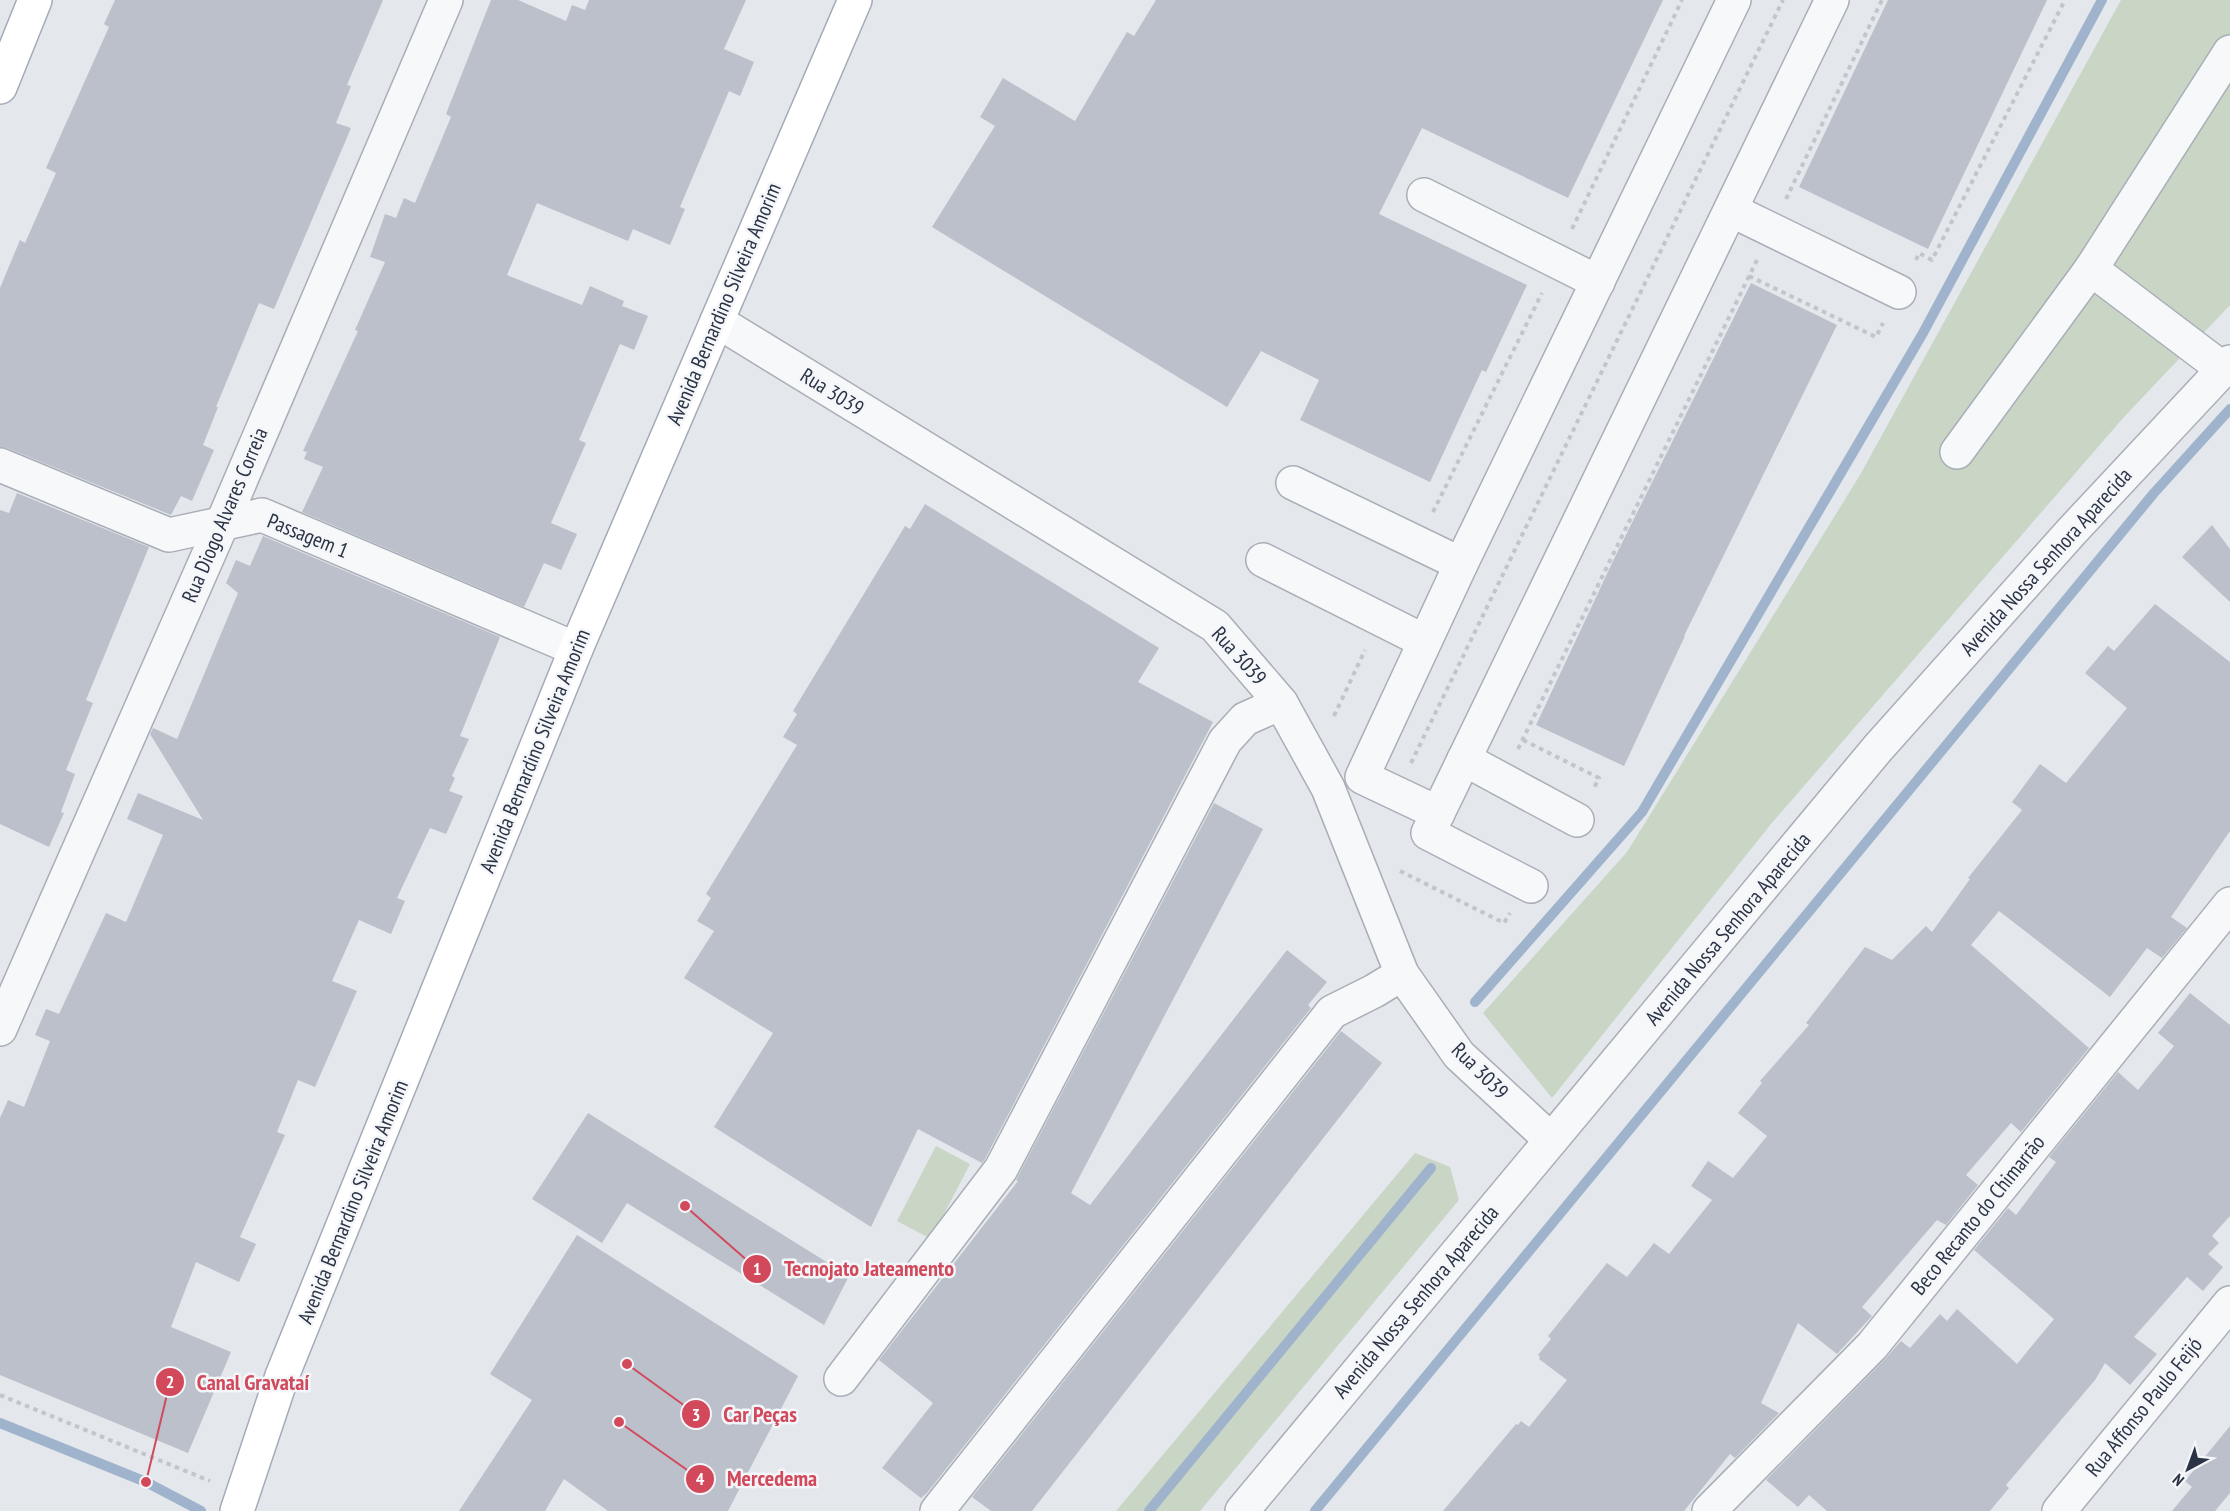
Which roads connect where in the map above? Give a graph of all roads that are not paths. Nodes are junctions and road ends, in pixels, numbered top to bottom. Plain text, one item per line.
1 (35, 0) edge
2 (446, 0) edge
3 (855, 0) edge
4 (1734, 0) edge
5 (1832, 0) edge
6 (2230, 52) edge
7 (0, 87) edge
8 (1424, 195) dead end
9 (1731, 210) junction
10 (2091, 270) junction
11 (1598, 282) junction
12 (1899, 292) road end
13 (717, 321) junction
14 (2227, 365) edge
15 (1957, 452) dead end
16 (0, 465) edge
17 (1293, 483) dead end
18 (222, 524) junction
19 (1263, 560) dead end
20 (1461, 564) junction
21 (1424, 641) junction
22 (576, 649) junction
23 (1281, 703) junction
24 (1464, 759) junction
25 (1438, 813) junction
26 (1577, 820) dead end
27 (1531, 886) dead end
28 (2230, 904) edge
29 (1402, 974) junction
30 (0, 1029) edge
31 (1551, 1140) junction
32 (2230, 1304) edge
33 (841, 1379) dead end
34 (239, 1503) edge
35 (937, 1511) edge
36 (1242, 1511) edge
37 (1708, 1511) edge
38 (2059, 1511) edge

1 - 7 main road
2 - 18 street, Rua Diogo Alvares Correia
3 - 13 main road, Avenida Bernardino Silveira Amorim
4 - 11 street
5 - 9 street
6 - 10 street
8 - 11 street
9 - 12 street
9 - 24 street
10 - 14 street
10 - 15 street
11 - 20 street
13 - 22 main road, Avenida Bernardino Silveira Amorim
13 - 23 street, Rua 3039
14 - 31 street, Avenida Nossa Senhora Aparecida
16 - 18 street, Passagem 1
17 - 20 street
18 - 22 street, Passagem 1
18 - 30 street, Rua Diogo Alvares Correia
19 - 21 street
20 - 21 street
21 - 25 street
22 - 34 main road, Avenida Bernardino Silveira Amorim
23 - 29 street, Rua 3039
23 - 33 street
24 - 25 street
24 - 26 street
25 - 27 street
28 - 37 street, Beco Recanto do Chimarrão
29 - 31 street, Rua 3039
29 - 35 street
31 - 36 street, Avenida Nossa Senhora Aparecida
32 - 38 street, Rua Affonso Paulo Feijó

